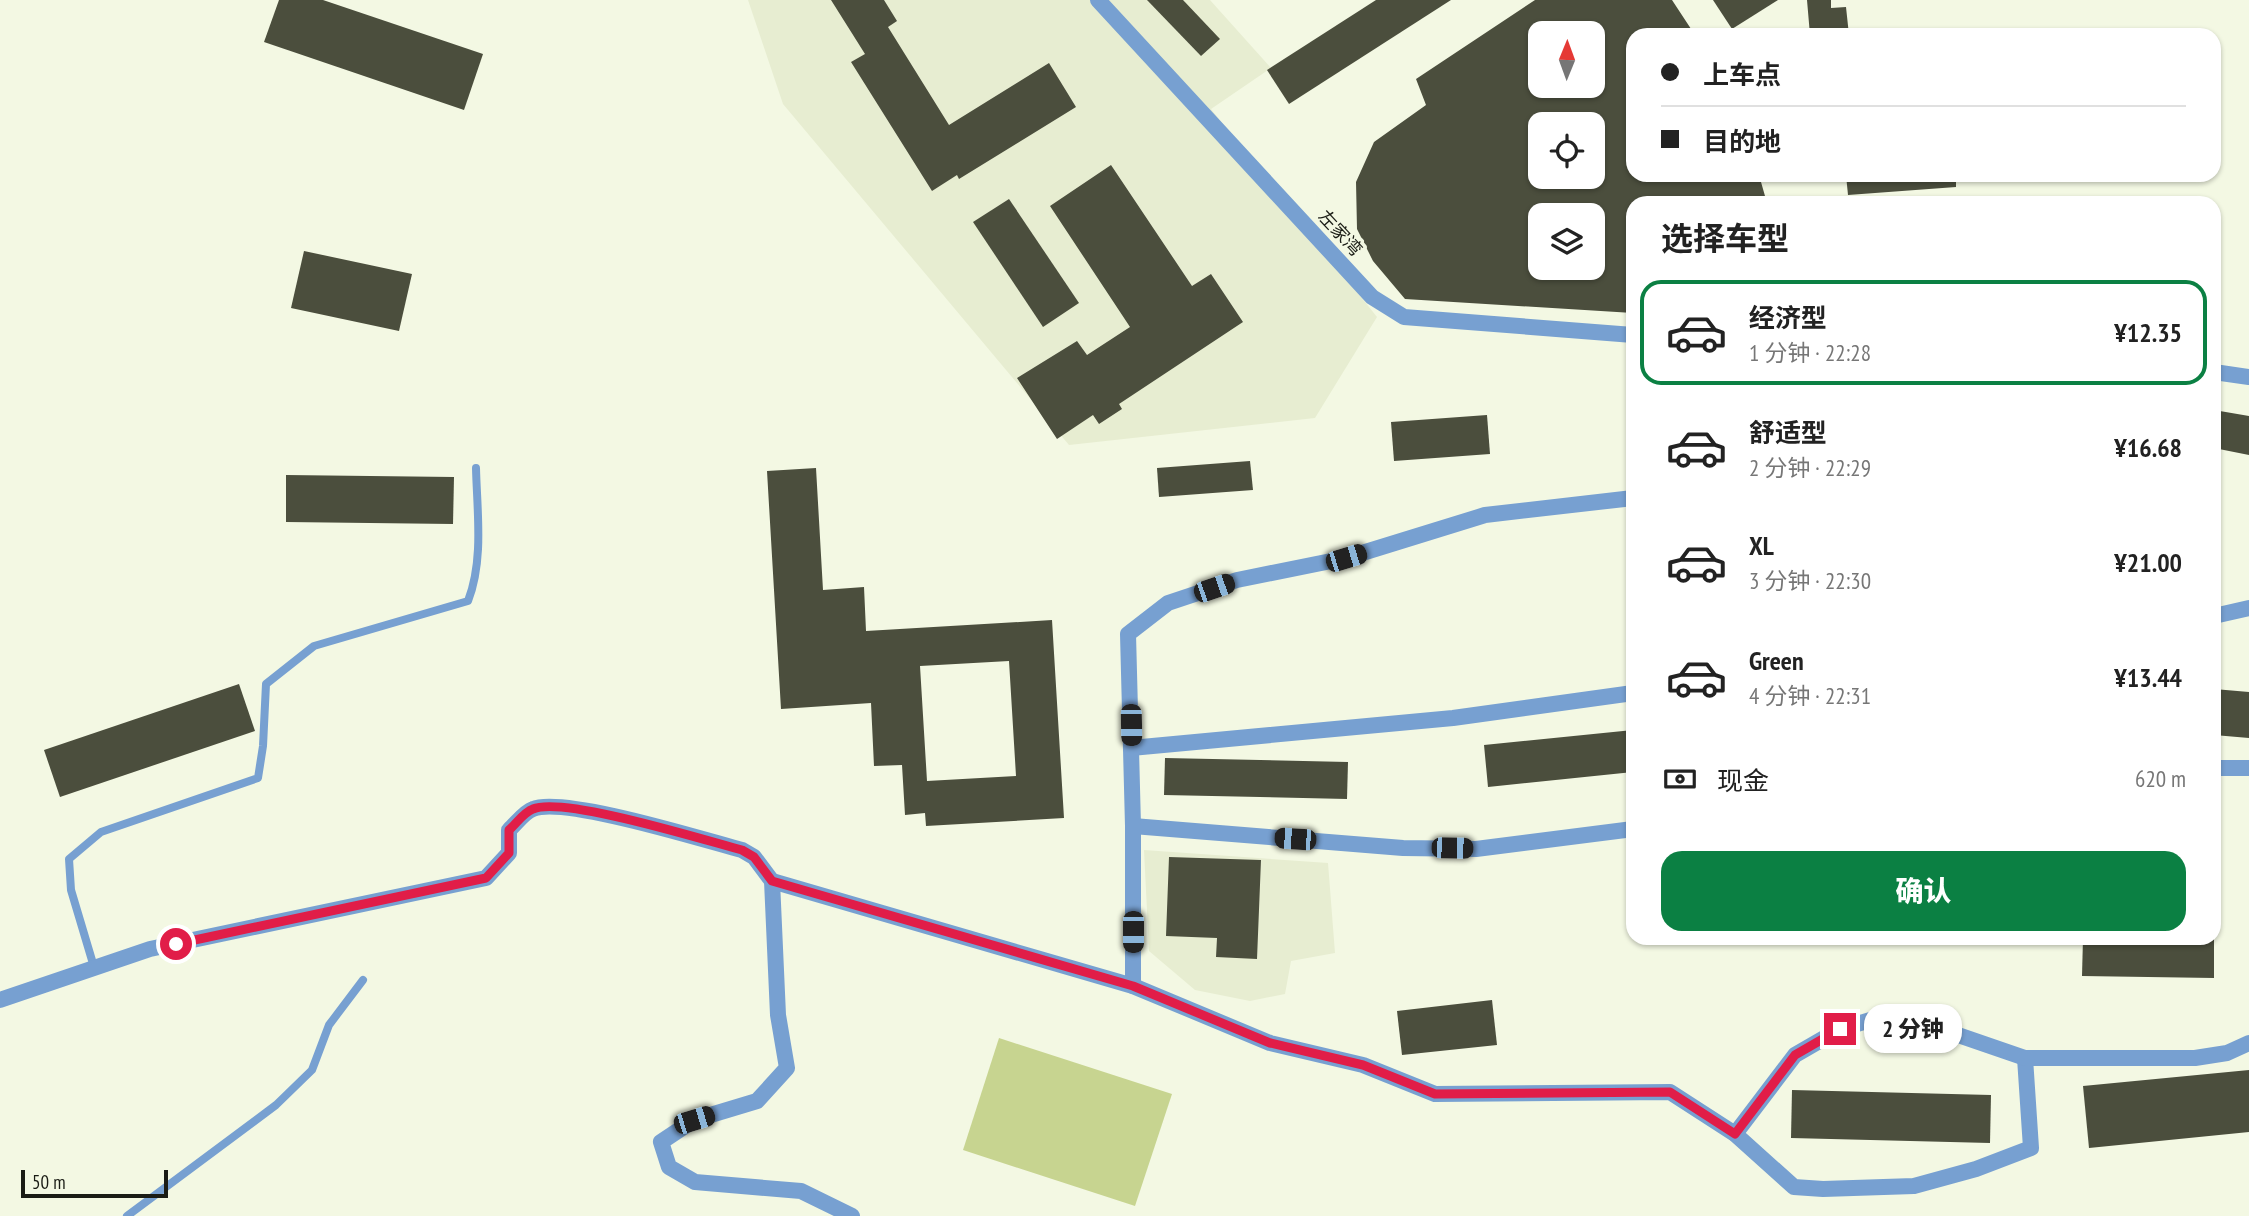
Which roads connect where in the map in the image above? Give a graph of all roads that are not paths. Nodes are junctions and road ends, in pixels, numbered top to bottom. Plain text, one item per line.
1 (1098, 0) edge
2 (1626, 334) edge
3 (2221, 373) edge
4 (2249, 377) edge
5 (476, 468) dead end
6 (1626, 499) edge
7 (2249, 608) edge
8 (2221, 614) edge
9 (1626, 694) edge
10 (1131, 748) junction
11 (2221, 768) edge
12 (2249, 768) edge
13 (1133, 826) junction
14 (1626, 830) edge
15 (772, 881) junction
16 (94, 967) junction
17 (363, 980) dead end
18 (1133, 986) junction
19 (0, 1000) edge
20 (2249, 1042) edge
21 (2025, 1058) junction
22 (1735, 1134) junction
23 (127, 1216) edge
24 (852, 1216) edge

1 - 2 street, 左家湾
3 - 4 street
5 - 16 lane
6 - 10 street
7 - 8 street
9 - 10 street
10 - 13 street
11 - 12 street
13 - 14 street
13 - 18 street
15 - 16 street
15 - 18 street
15 - 24 street
16 - 19 street
17 - 23 lane
18 - 22 street
20 - 21 street
21 - 22 street
21 - 22 street

